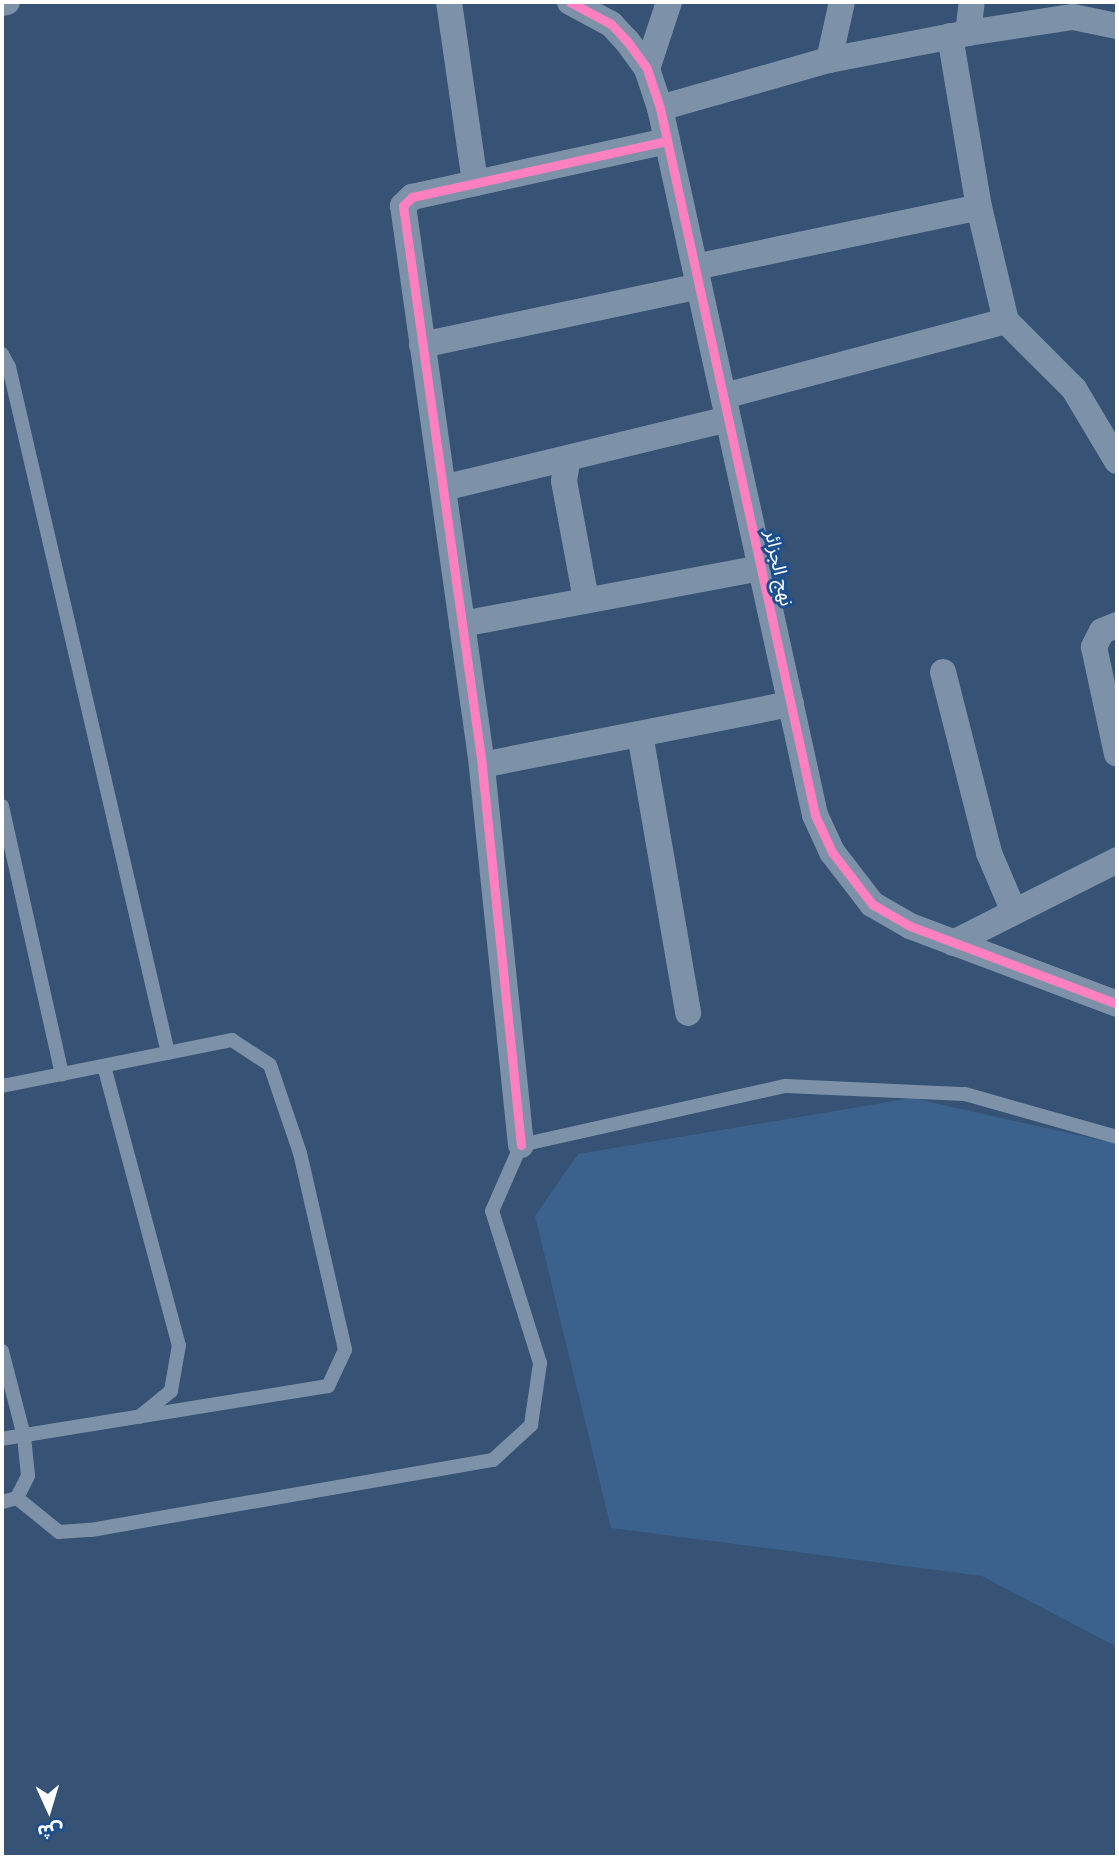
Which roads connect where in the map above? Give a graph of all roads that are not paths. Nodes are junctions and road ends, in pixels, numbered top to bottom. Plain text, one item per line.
1 (449, 2) edge
2 (570, 2) edge
3 (669, 2) edge
4 (842, 2) edge
5 (972, 2) edge
6 (1117, 26) edge
7 (959, 35) junction
8 (829, 60) junction
9 (647, 69) junction
10 (660, 108) junction
11 (667, 141) junction
12 (475, 183) junction
13 (979, 207) junction
14 (697, 276) junction
15 (1006, 321) junction
16 (422, 345) junction
17 (2, 354) edge
18 (726, 408) junction
19 (1117, 461) edge
20 (567, 462) junction
21 (443, 488) junction
22 (761, 568) junction
23 (586, 600) junction
24 (462, 624) junction
25 (1117, 625) edge
26 (943, 672) dead end
27 (791, 704) junction
28 (640, 734) junction
29 (1117, 754) edge
30 (482, 765) junction
31 (2, 806) edge
32 (1117, 860) edge
33 (1014, 912) junction
34 (953, 943) junction
35 (1117, 1004) edge
36 (688, 1013) dead end
37 (167, 1053) junction
38 (104, 1066) junction
39 (62, 1074) junction
40 (2, 1086) edge
41 (1117, 1137) edge
42 (521, 1145) junction
43 (2, 1351) edge
44 (137, 1419) junction
45 (24, 1436) junction
46 (2, 1439) edge
47 (17, 1499) junction
48 (2, 1502) edge

1 - 12 street
2 - 9 street, نهج الجزائر
3 - 9 street
4 - 8 street
5 - 7 street
6 - 7 street
7 - 8 street
7 - 13 street
8 - 10 street
9 - 10 street, نهج الجزائر
10 - 11 street, نهج الجزائر
11 - 12 street
11 - 14 street, نهج الجزائر
12 - 16 street
13 - 14 street
13 - 15 street
14 - 16 street
14 - 18 street, نهج الجزائر
15 - 18 street
15 - 19 street
16 - 21 street
17 - 37 lane
18 - 20 street
18 - 22 street, نهج الجزائر
20 - 21 street
20 - 23 street
21 - 24 street
22 - 23 street
22 - 27 street, نهج الجزائر
23 - 24 street
24 - 30 street
25 - 29 street
26 - 33 street
27 - 28 street
27 - 34 street, نهج الجزائر
28 - 30 street
28 - 36 street
30 - 42 street
31 - 39 lane
32 - 33 street
33 - 34 street
34 - 35 street, نهج الجزائر
37 - 38 lane
37 - 44 lane
38 - 39 lane
38 - 44 lane
39 - 40 lane
41 - 42 lane
42 - 47 lane
43 - 45 lane
44 - 45 lane
45 - 46 lane
45 - 47 lane
47 - 48 lane

